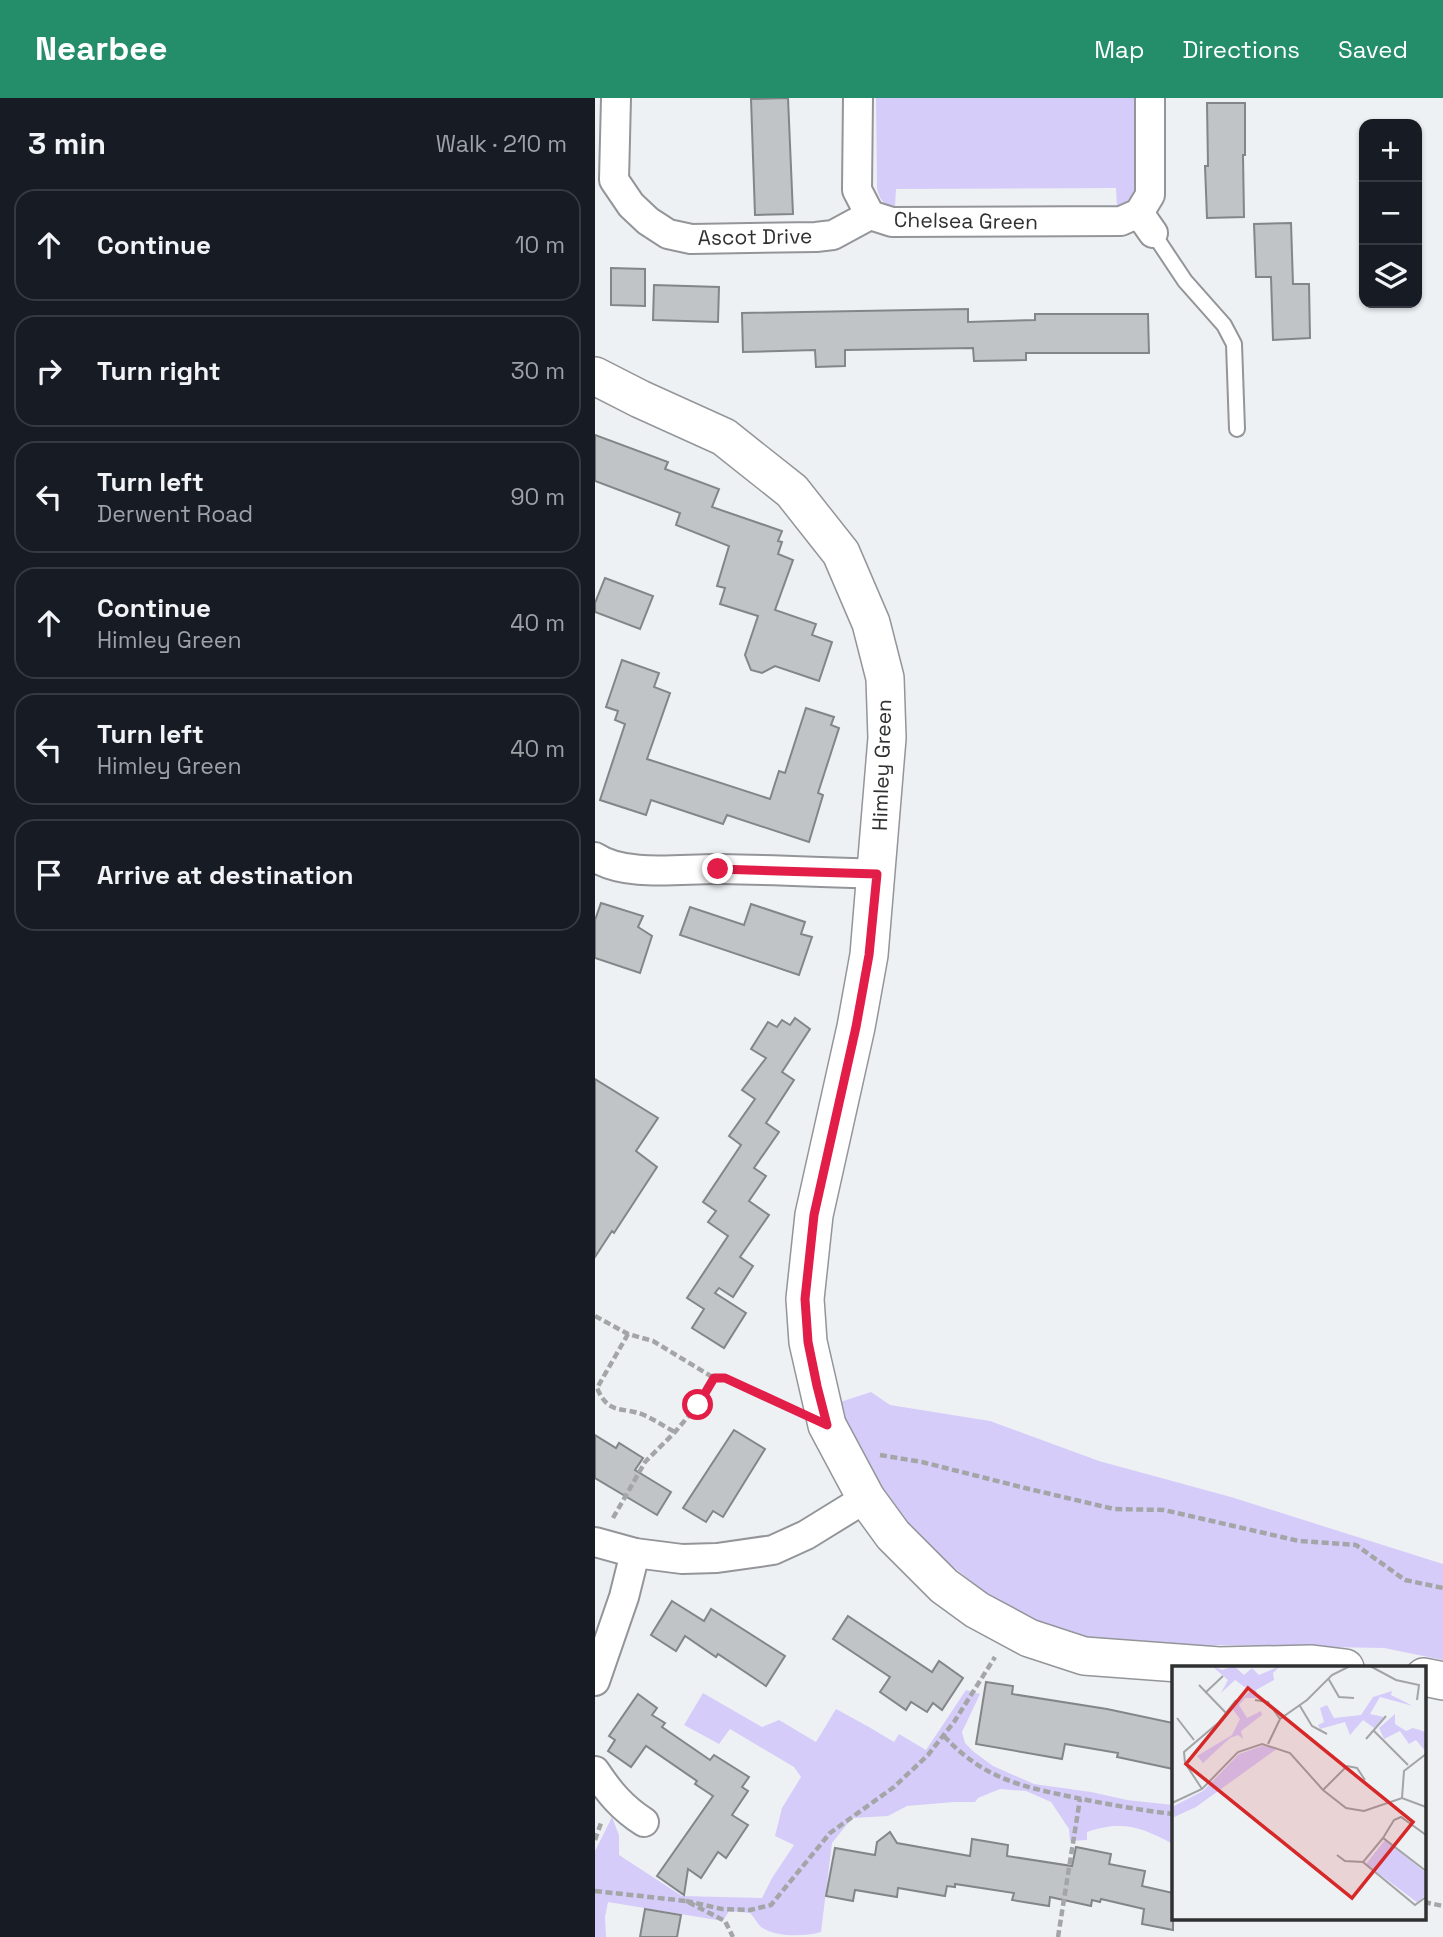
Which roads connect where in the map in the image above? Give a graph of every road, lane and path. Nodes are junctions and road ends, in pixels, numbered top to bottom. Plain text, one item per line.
1 (616, 98) edge
2 (858, 98) edge
3 (1150, 98) edge
4 (870, 215) junction
5 (1146, 223) junction
6 (595, 376) edge
7 (1237, 429) dead end
8 (595, 857) edge
9 (877, 874) junction
10 (595, 1317) edge
11 (628, 1334) junction
12 (714, 1378) junction
13 (675, 1432) junction
14 (834, 1438) junction
15 (866, 1498) junction
16 (597, 1543) edge
17 (635, 1553) junction
18 (1443, 1588) edge
19 (1010, 1628) junction
20 (1219, 1666) edge
21 (1219, 1666) edge
22 (1328, 1666) edge
23 (1425, 1677) edge
24 (595, 1681) edge
25 (1443, 1681) edge
26 (944, 1736) junction
27 (595, 1771) edge
28 (1080, 1799) junction
29 (1172, 1814) edge
30 (644, 1822) dead end
31 (595, 1891) edge
32 (686, 1901) junction
33 (1425, 1902) edge
34 (1443, 1906) edge
35 (733, 1937) edge
36 (1058, 1937) edge

1 - 4 street, Ascot Drive
2 - 4 street, Chelsea Green
3 - 5 street
4 - 5 street, Chelsea Green
5 - 7 lane
6 - 9 street, Himley Green
8 - 9 street
9 - 14 street, Himley Green
10 - 11 path
11 - 12 path
11 - 13 path
12 - 13 path
12 - 14 path
13 - 16 path
14 - 15 street, Himley Green
14 - 18 path
15 - 17 street
15 - 19 street, Himley Green
16 - 17 street
17 - 24 street
19 - 20 street, Himley Green
19 - 26 path
21 - 22 street, Himley Green
23 - 25 street
26 - 28 path
26 - 32 path
27 - 30 street
28 - 29 path
28 - 36 path
31 - 32 path
32 - 35 path
33 - 34 path

